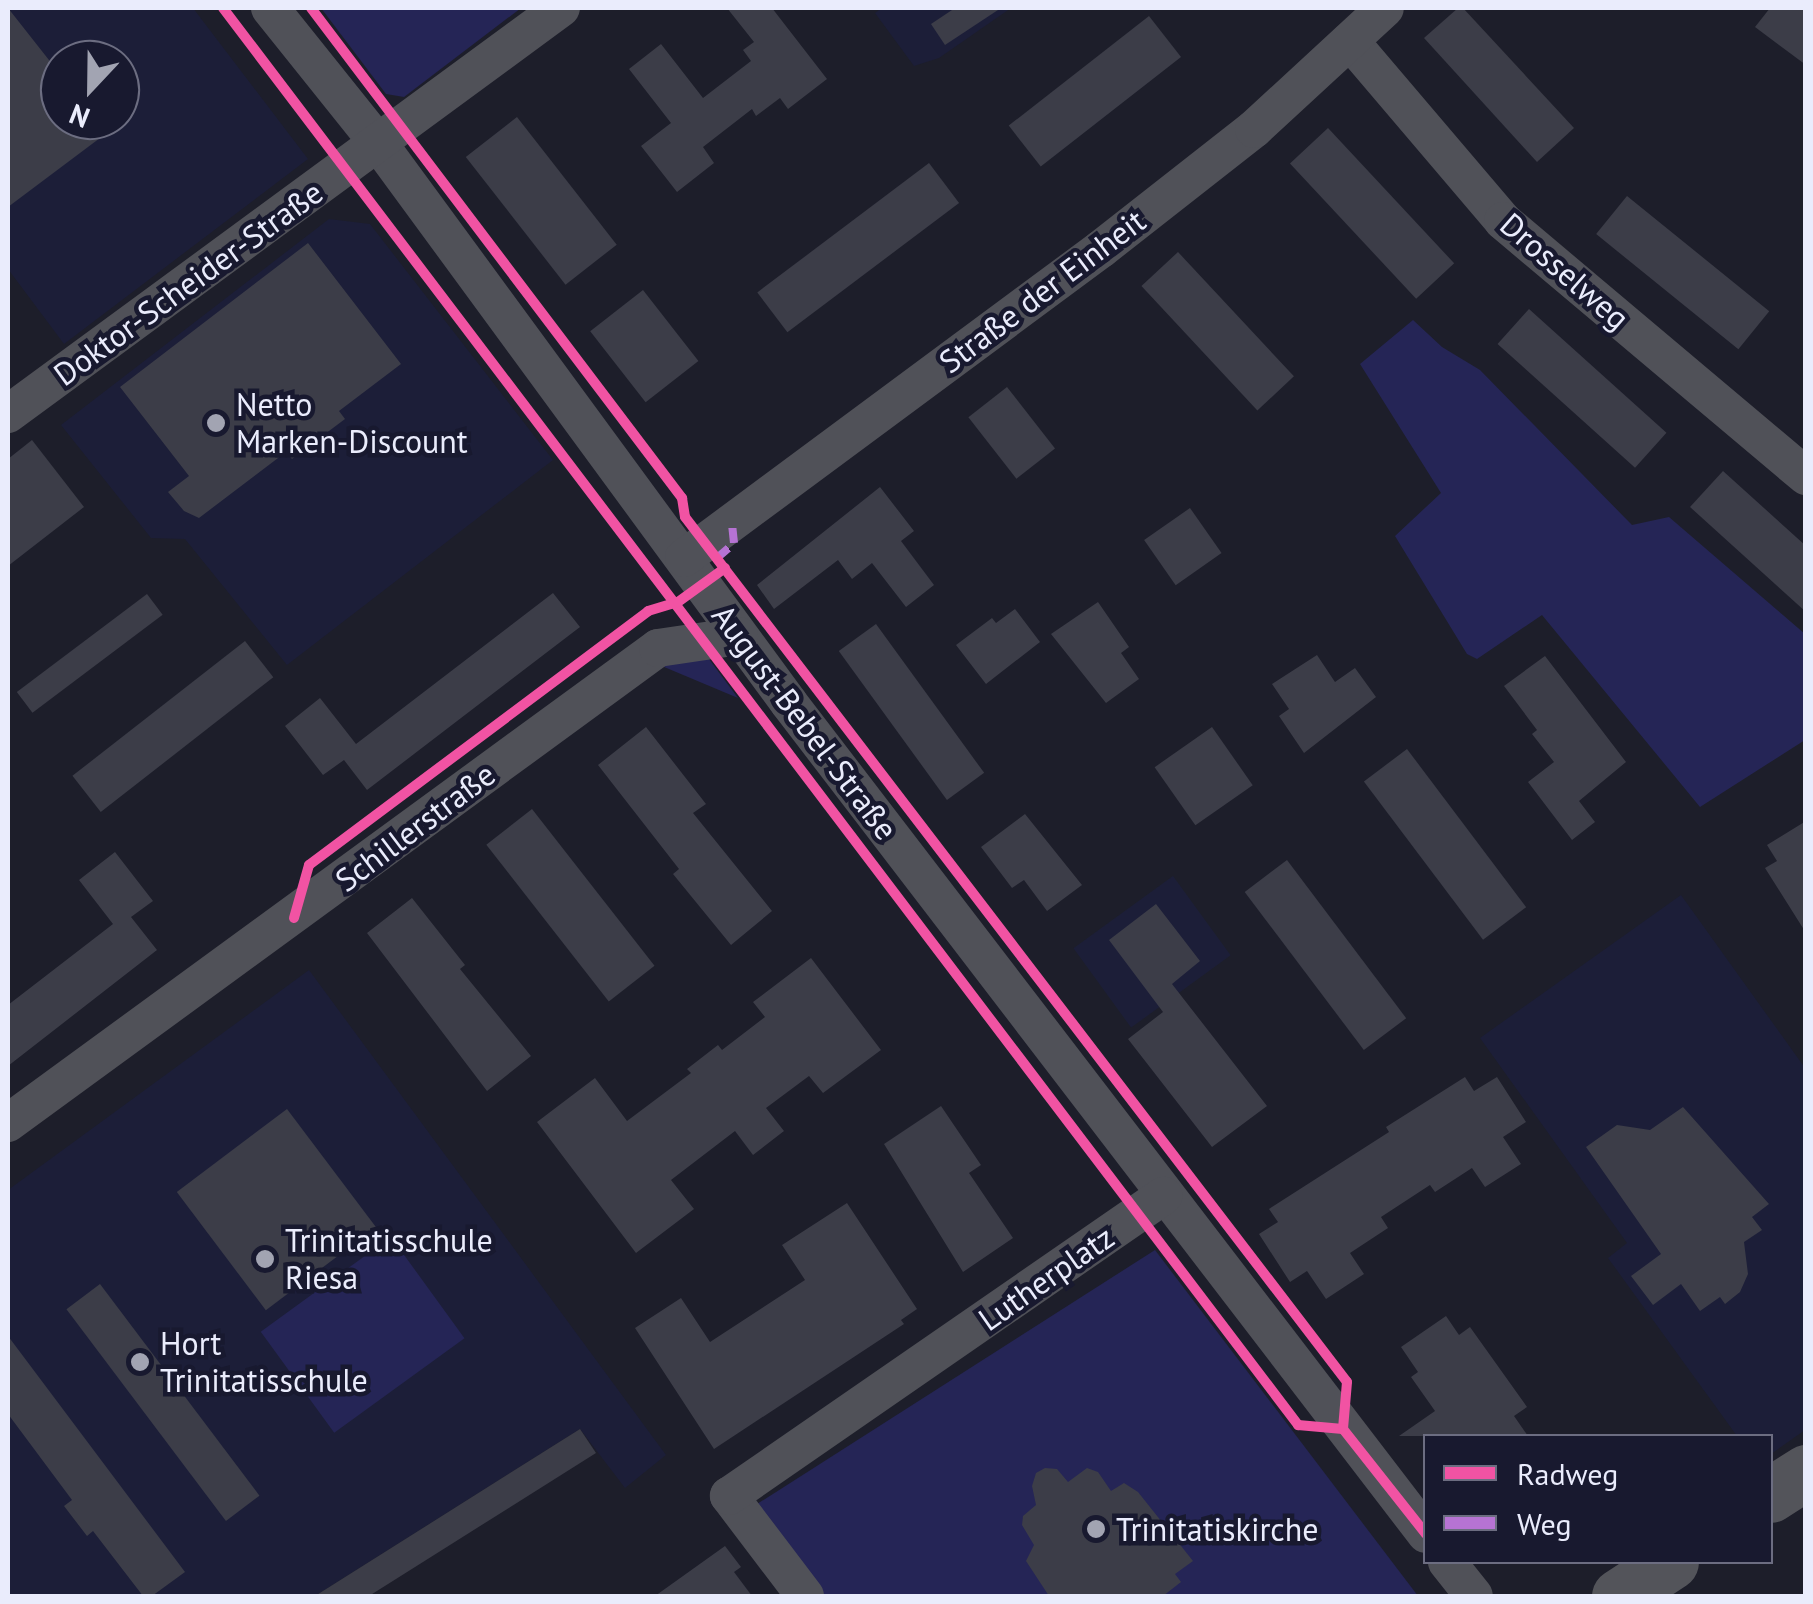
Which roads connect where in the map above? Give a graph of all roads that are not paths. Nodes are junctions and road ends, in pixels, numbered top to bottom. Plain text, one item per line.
1 (270, 8) edge
2 (562, 8) edge
3 (1385, 8) edge
4 (1350, 41) junction
5 (379, 144) junction
6 (8, 414) edge
7 (1806, 476) edge
8 (684, 558) junction
9 (739, 636) junction
10 (8, 1123) edge
11 (1164, 1196) junction
12 (1806, 1472) edge
13 (1773, 1493) edge
14 (1423, 1530) edge
15 (1449, 1564) edge
16 (1668, 1564) edge
17 (805, 1596) edge
18 (1474, 1596) edge
19 (1619, 1596) edge

1 - 5 street, August-Bebel-Straße
2 - 5 street, Doktor-Scheider-Straße
3 - 4 street, Straße der Einheit
4 - 7 street, Drosselweg
4 - 8 street, Straße der Einheit
5 - 6 street, Doktor-Scheider-Straße
5 - 8 street, August-Bebel-Straße
8 - 9 street, August-Bebel-Straße
9 - 10 street, Schillerstraße
9 - 11 street, August-Bebel-Straße
11 - 14 street
11 - 17 street, Lutherplatz
12 - 13 street
15 - 18 street
16 - 19 street

